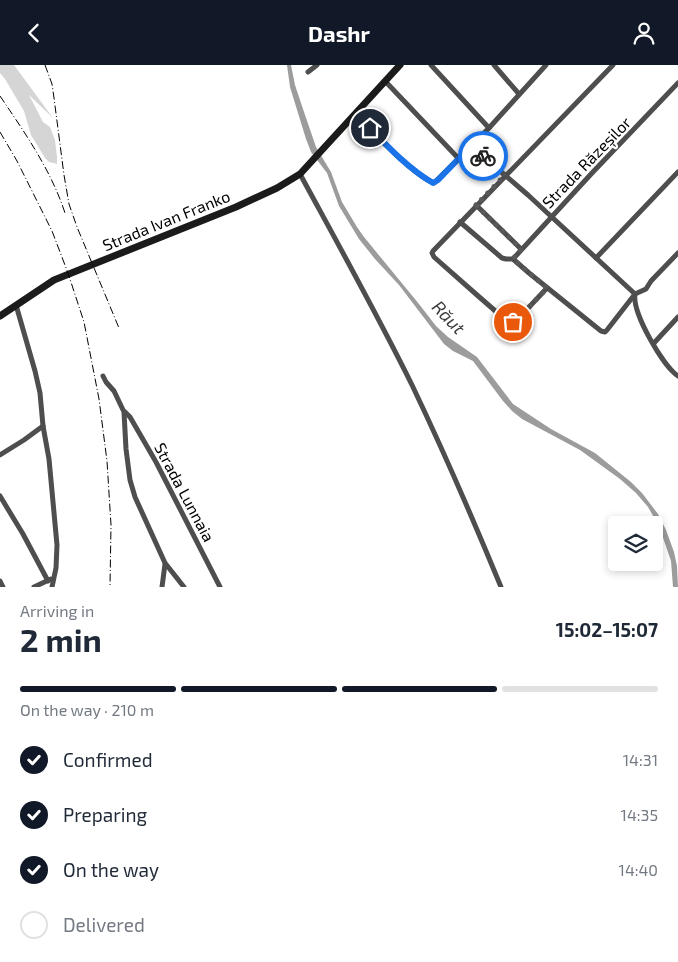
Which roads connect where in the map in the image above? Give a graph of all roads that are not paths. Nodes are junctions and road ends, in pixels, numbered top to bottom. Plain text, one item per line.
1 (317, 65) edge
2 (400, 65) edge
3 (431, 65) edge
4 (494, 65) edge
5 (546, 65) edge
6 (613, 65) edge
7 (308, 73) dead end
8 (385, 81) junction
9 (678, 83) edge
10 (519, 94) junction
11 (356, 113) junction
12 (489, 128) junction
13 (471, 146) junction
14 (459, 159) junction
15 (678, 172) edge
16 (300, 174) junction
17 (505, 175) junction
18 (476, 205) junction
19 (551, 217) junction
20 (460, 223) junction
21 (521, 249) junction
22 (678, 253) edge
23 (596, 258) junction
24 (513, 259) junction
25 (547, 288) junction
26 (636, 295) junction
27 (16, 305) junction
28 (0, 316) edge
29 (678, 317) edge
30 (654, 343) junction
31 (103, 375) dead end
32 (678, 376) edge
33 (124, 412) junction
34 (43, 426) junction
35 (0, 455) edge
36 (0, 495) edge
37 (165, 563) junction
38 (51, 579) junction
39 (0, 581) edge
40 (3, 587) edge
41 (34, 587) edge
42 (52, 587) edge
43 (162, 587) edge
44 (184, 587) edge
45 (220, 587) edge
46 (501, 587) edge

1 - 7 street
2 - 8 main road, Strada Ivan Franko
3 - 12 street
4 - 10 street
5 - 10 street
6 - 17 street
8 - 11 main road, Strada Ivan Franko
8 - 14 street
9 - 19 street, Strada Răzeșilor
10 - 12 street
11 - 14 street
11 - 16 main road, Strada Ivan Franko
12 - 13 street
13 - 14 street
13 - 17 street
15 - 23 street
16 - 27 main road, Strada Ivan Franko
16 - 46 street
17 - 18 street
17 - 19 street
18 - 20 street
18 - 21 street
19 - 21 street, Strada Răzeșilor
19 - 23 street
20 - 24 street
20 - 25 street
21 - 24 street, Strada Răzeșilor
22 - 26 street
23 - 26 street
24 - 25 street
25 - 26 street
26 - 30 street
27 - 28 main road, Strada Ivan Franko
27 - 34 street
29 - 30 street
30 - 32 street
31 - 33 street
33 - 37 street
33 - 45 street, Strada Lunnaia
34 - 35 street
34 - 38 street
36 - 38 street
37 - 43 street
37 - 44 street
38 - 41 street
38 - 42 street
39 - 40 street

